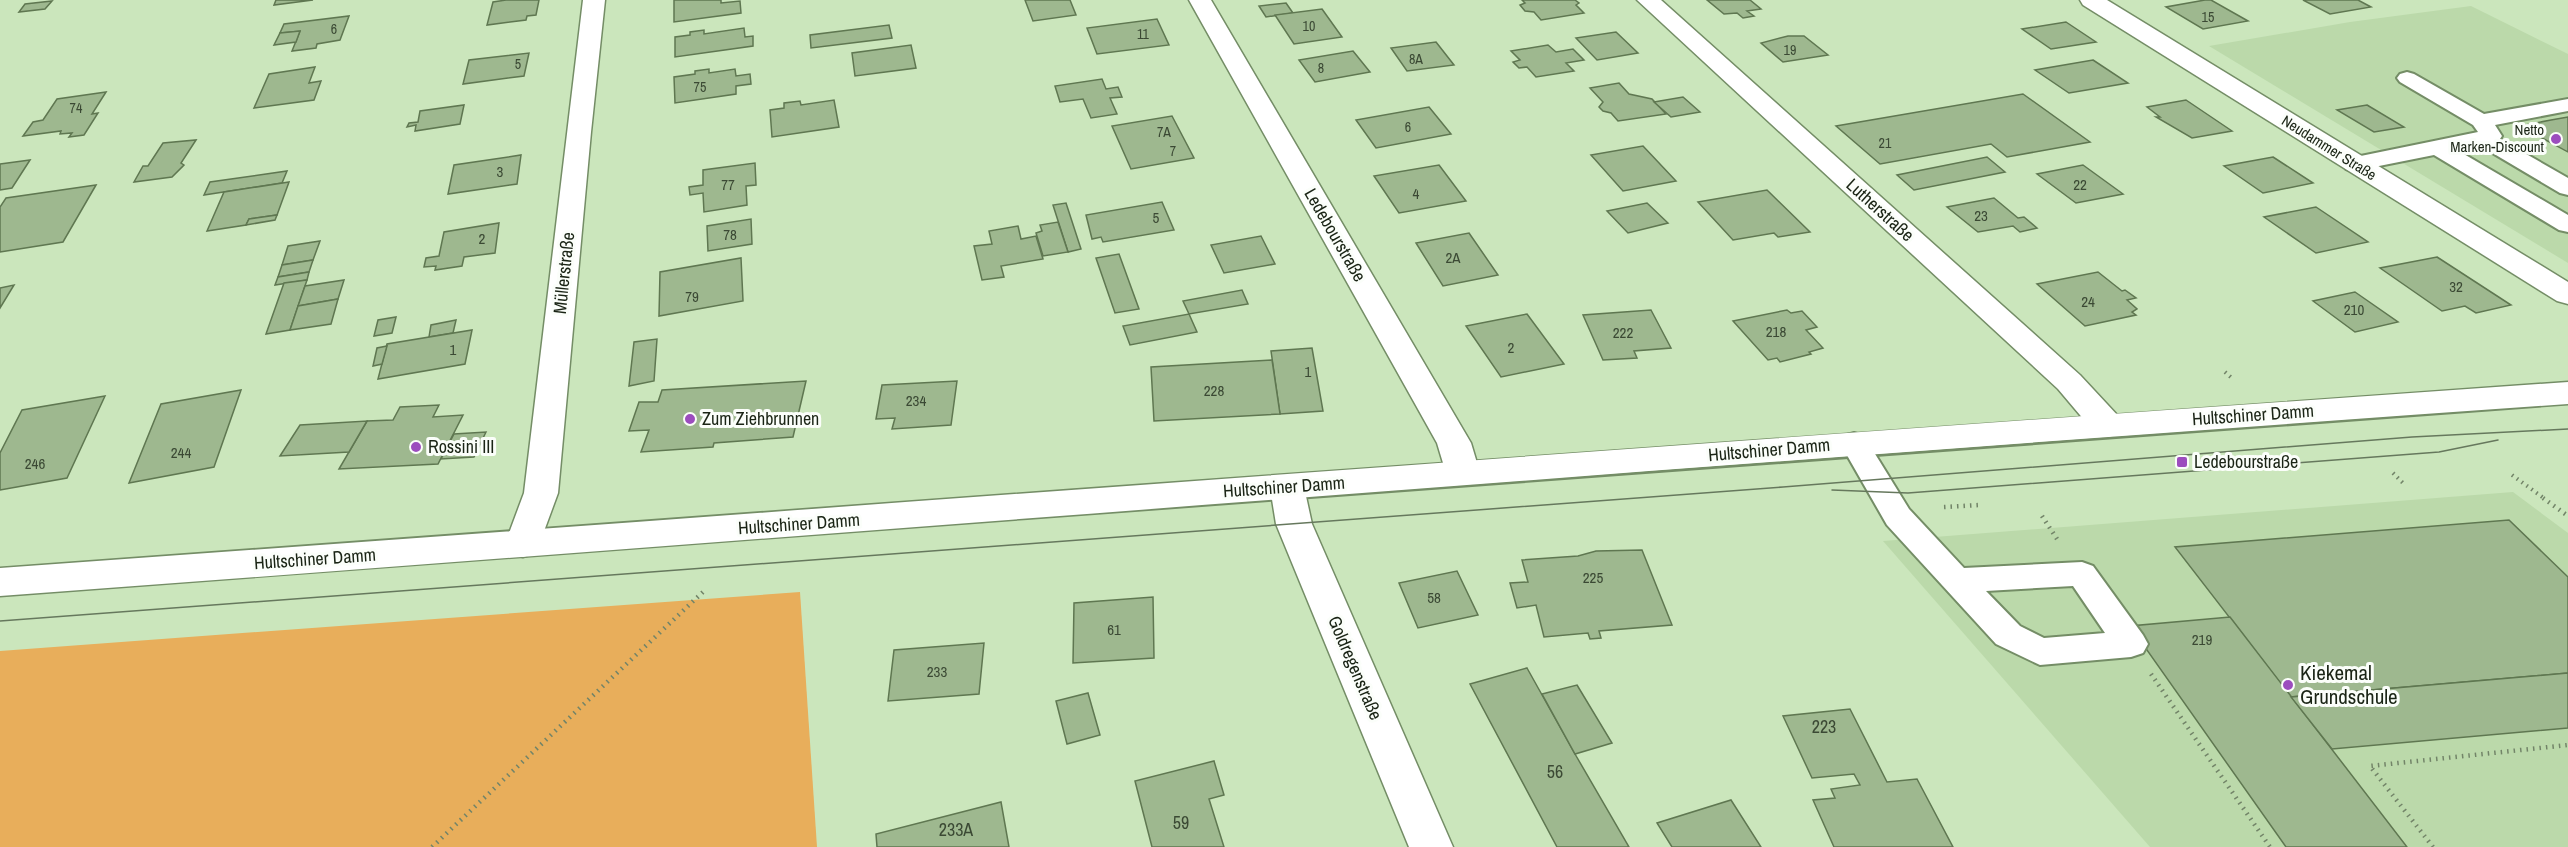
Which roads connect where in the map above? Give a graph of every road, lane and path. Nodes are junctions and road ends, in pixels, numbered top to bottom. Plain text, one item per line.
1 (594, 0) edge
2 (1200, 0) edge
3 (1648, 0) edge
4 (2091, 0) edge
5 (2407, 78) dead end
6 (2568, 105) edge
7 (2481, 130) junction
8 (2437, 148) junction
9 (2354, 164) junction
10 (2568, 188) edge
11 (2568, 225) edge
12 (2568, 295) edge
13 (2568, 393) edge
14 (2108, 426) junction
15 (1854, 443) junction
16 (1463, 473) junction
17 (2393, 473) dead end
18 (2512, 475) dead end
19 (2404, 484) dead end
20 (1287, 487) junction
21 (1979, 505) dead end
22 (1943, 507) dead end
23 (2568, 516) edge
24 (523, 544) junction
25 (1958, 580) junction
26 (0, 582) edge
27 (704, 591) dead end
28 (2131, 644) junction
29 (2568, 745) edge
30 (432, 847) edge
31 (1431, 847) edge
32 (2270, 847) edge
33 (2433, 847) edge

1 - 24 street, Müllerstraße
2 - 16 street, Ledebourstraße
3 - 14 street, Lutherstraße
4 - 9 street, Neudammer Straße
5 - 7 lane
6 - 7 lane
7 - 8 lane
7 - 10 lane
8 - 9 lane
8 - 11 lane
9 - 12 street, Neudammer Straße
13 - 14 street, Hultschiner Damm
14 - 15 street, Hultschiner Damm
15 - 16 street, Hultschiner Damm
15 - 25 lane
16 - 20 street, Hultschiner Damm
17 - 19 path
18 - 23 path
20 - 24 street, Hultschiner Damm
20 - 31 street, Goldregenstraße
21 - 22 path
24 - 26 street, Hultschiner Damm
25 - 28 lane
25 - 28 lane
27 - 30 path
28 - 32 path
29 - 33 path

